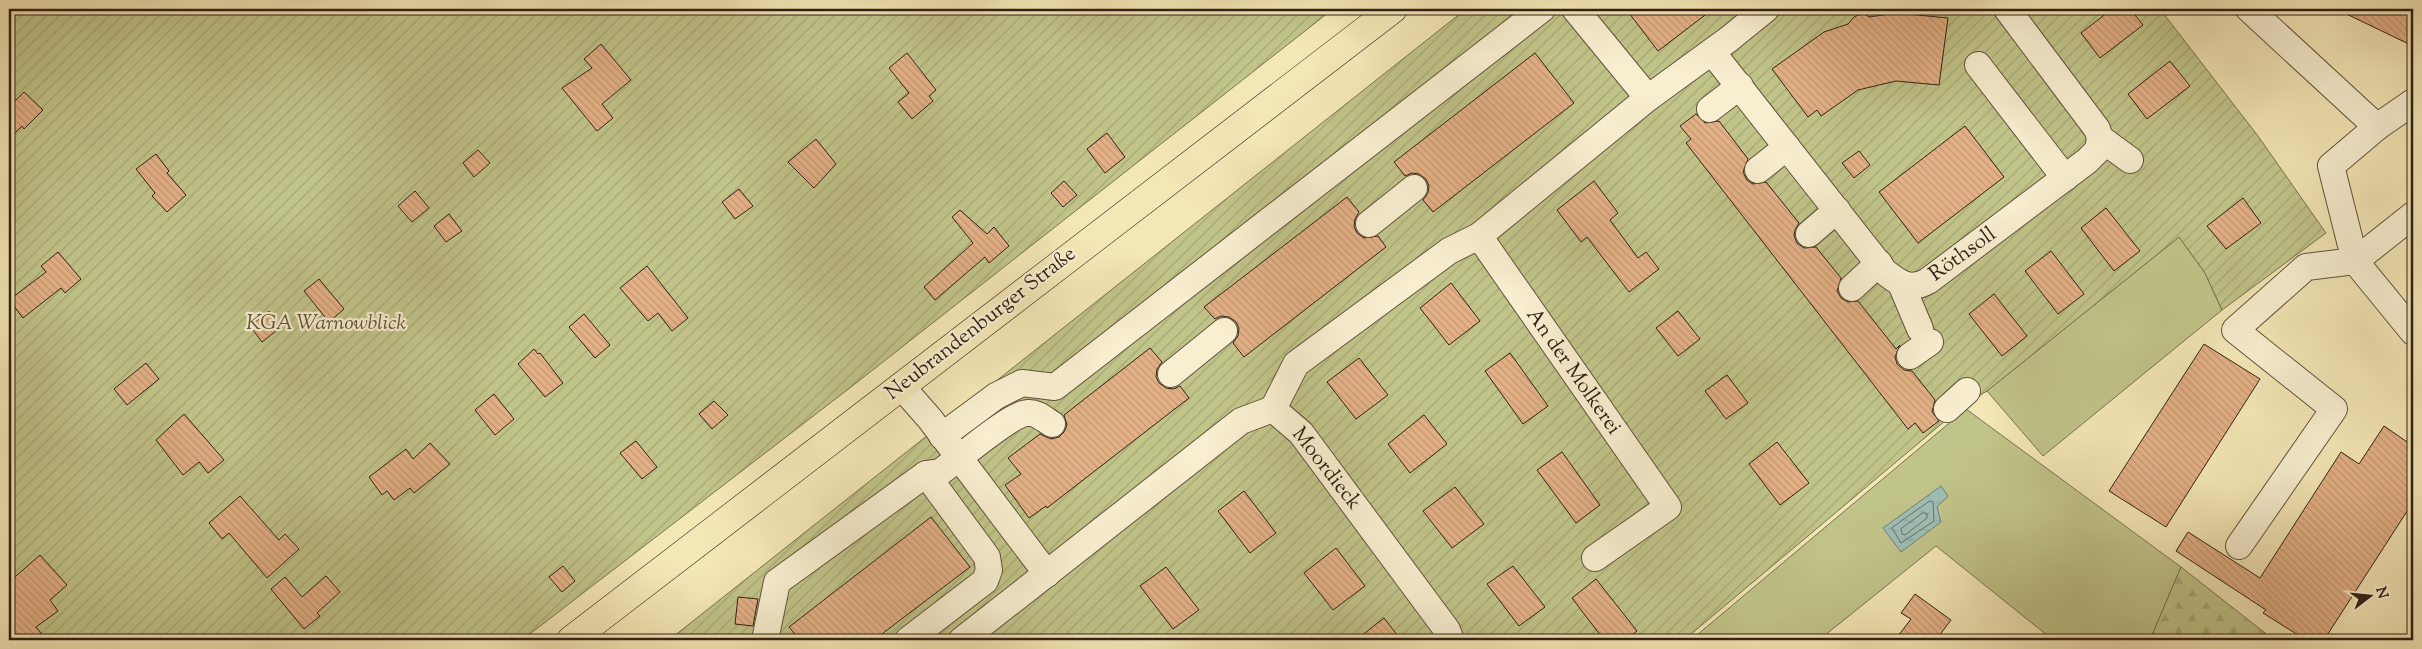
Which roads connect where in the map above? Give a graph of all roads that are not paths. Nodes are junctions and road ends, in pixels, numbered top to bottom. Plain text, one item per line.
1 (1393, 9) edge
2 (1542, 9) edge
3 (1575, 9) edge
4 (1766, 9) edge
5 (2007, 9) edge
6 (2249, 9) edge
7 (1712, 52) junction
8 (1978, 65) dead end
9 (1740, 86) junction
10 (1648, 98) junction
11 (2413, 102) edge
12 (1710, 109) dead end
13 (2377, 127) junction
14 (2100, 138) junction
15 (1784, 144) junction
16 (2130, 160) dead end
17 (1755, 167) dead end
18 (2065, 178) junction
19 (1414, 188) dead end
20 (1834, 206) junction
21 (2413, 215) edge
22 (1369, 224) dead end
23 (1806, 230) dead end
24 (1478, 236) junction
25 (2355, 261) junction
26 (1888, 273) junction
27 (1855, 291) dead end
28 (1224, 332) dead end
29 (2413, 332) edge
30 (1917, 342) dead end
31 (1171, 374) dead end
32 (901, 386) junction
33 (1967, 391) dead end
34 (1273, 408) junction
35 (1947, 409) dead end
36 (1052, 424) dead end
37 (942, 436) junction
38 (959, 459) junction
39 (926, 474) junction
40 (2239, 546) dead end
41 (1595, 558) dead end
42 (1047, 574) junction
43 (571, 640) edge
44 (765, 640) edge
45 (908, 640) edge
46 (962, 640) edge
47 (1451, 640) edge

1 - 32 main road, Neubrandenburger Straße
2 - 37 street
3 - 10 street
4 - 7 street
5 - 14 street
6 - 13 street
7 - 9 street
7 - 10 street
8 - 18 street
9 - 12 street
9 - 15 street
10 - 24 street
11 - 13 street
13 - 25 street
14 - 16 street
14 - 18 street, Röthsoll
15 - 17 street
15 - 20 street
18 - 26 street, Röthsoll
19 - 22 street
20 - 23 street
20 - 26 street
21 - 25 street
24 - 34 street
24 - 41 street, An der Molkerei
25 - 29 street
25 - 40 street
26 - 27 street
26 - 30 street
28 - 31 street
32 - 37 street
32 - 43 main road, Neubrandenburger Straße
33 - 35 street
34 - 42 street, Moordieck
34 - 47 street, Moordieck
36 - 38 street
37 - 38 street
38 - 39 street
38 - 42 street
39 - 44 street
39 - 45 street
42 - 46 street, Moordieck

